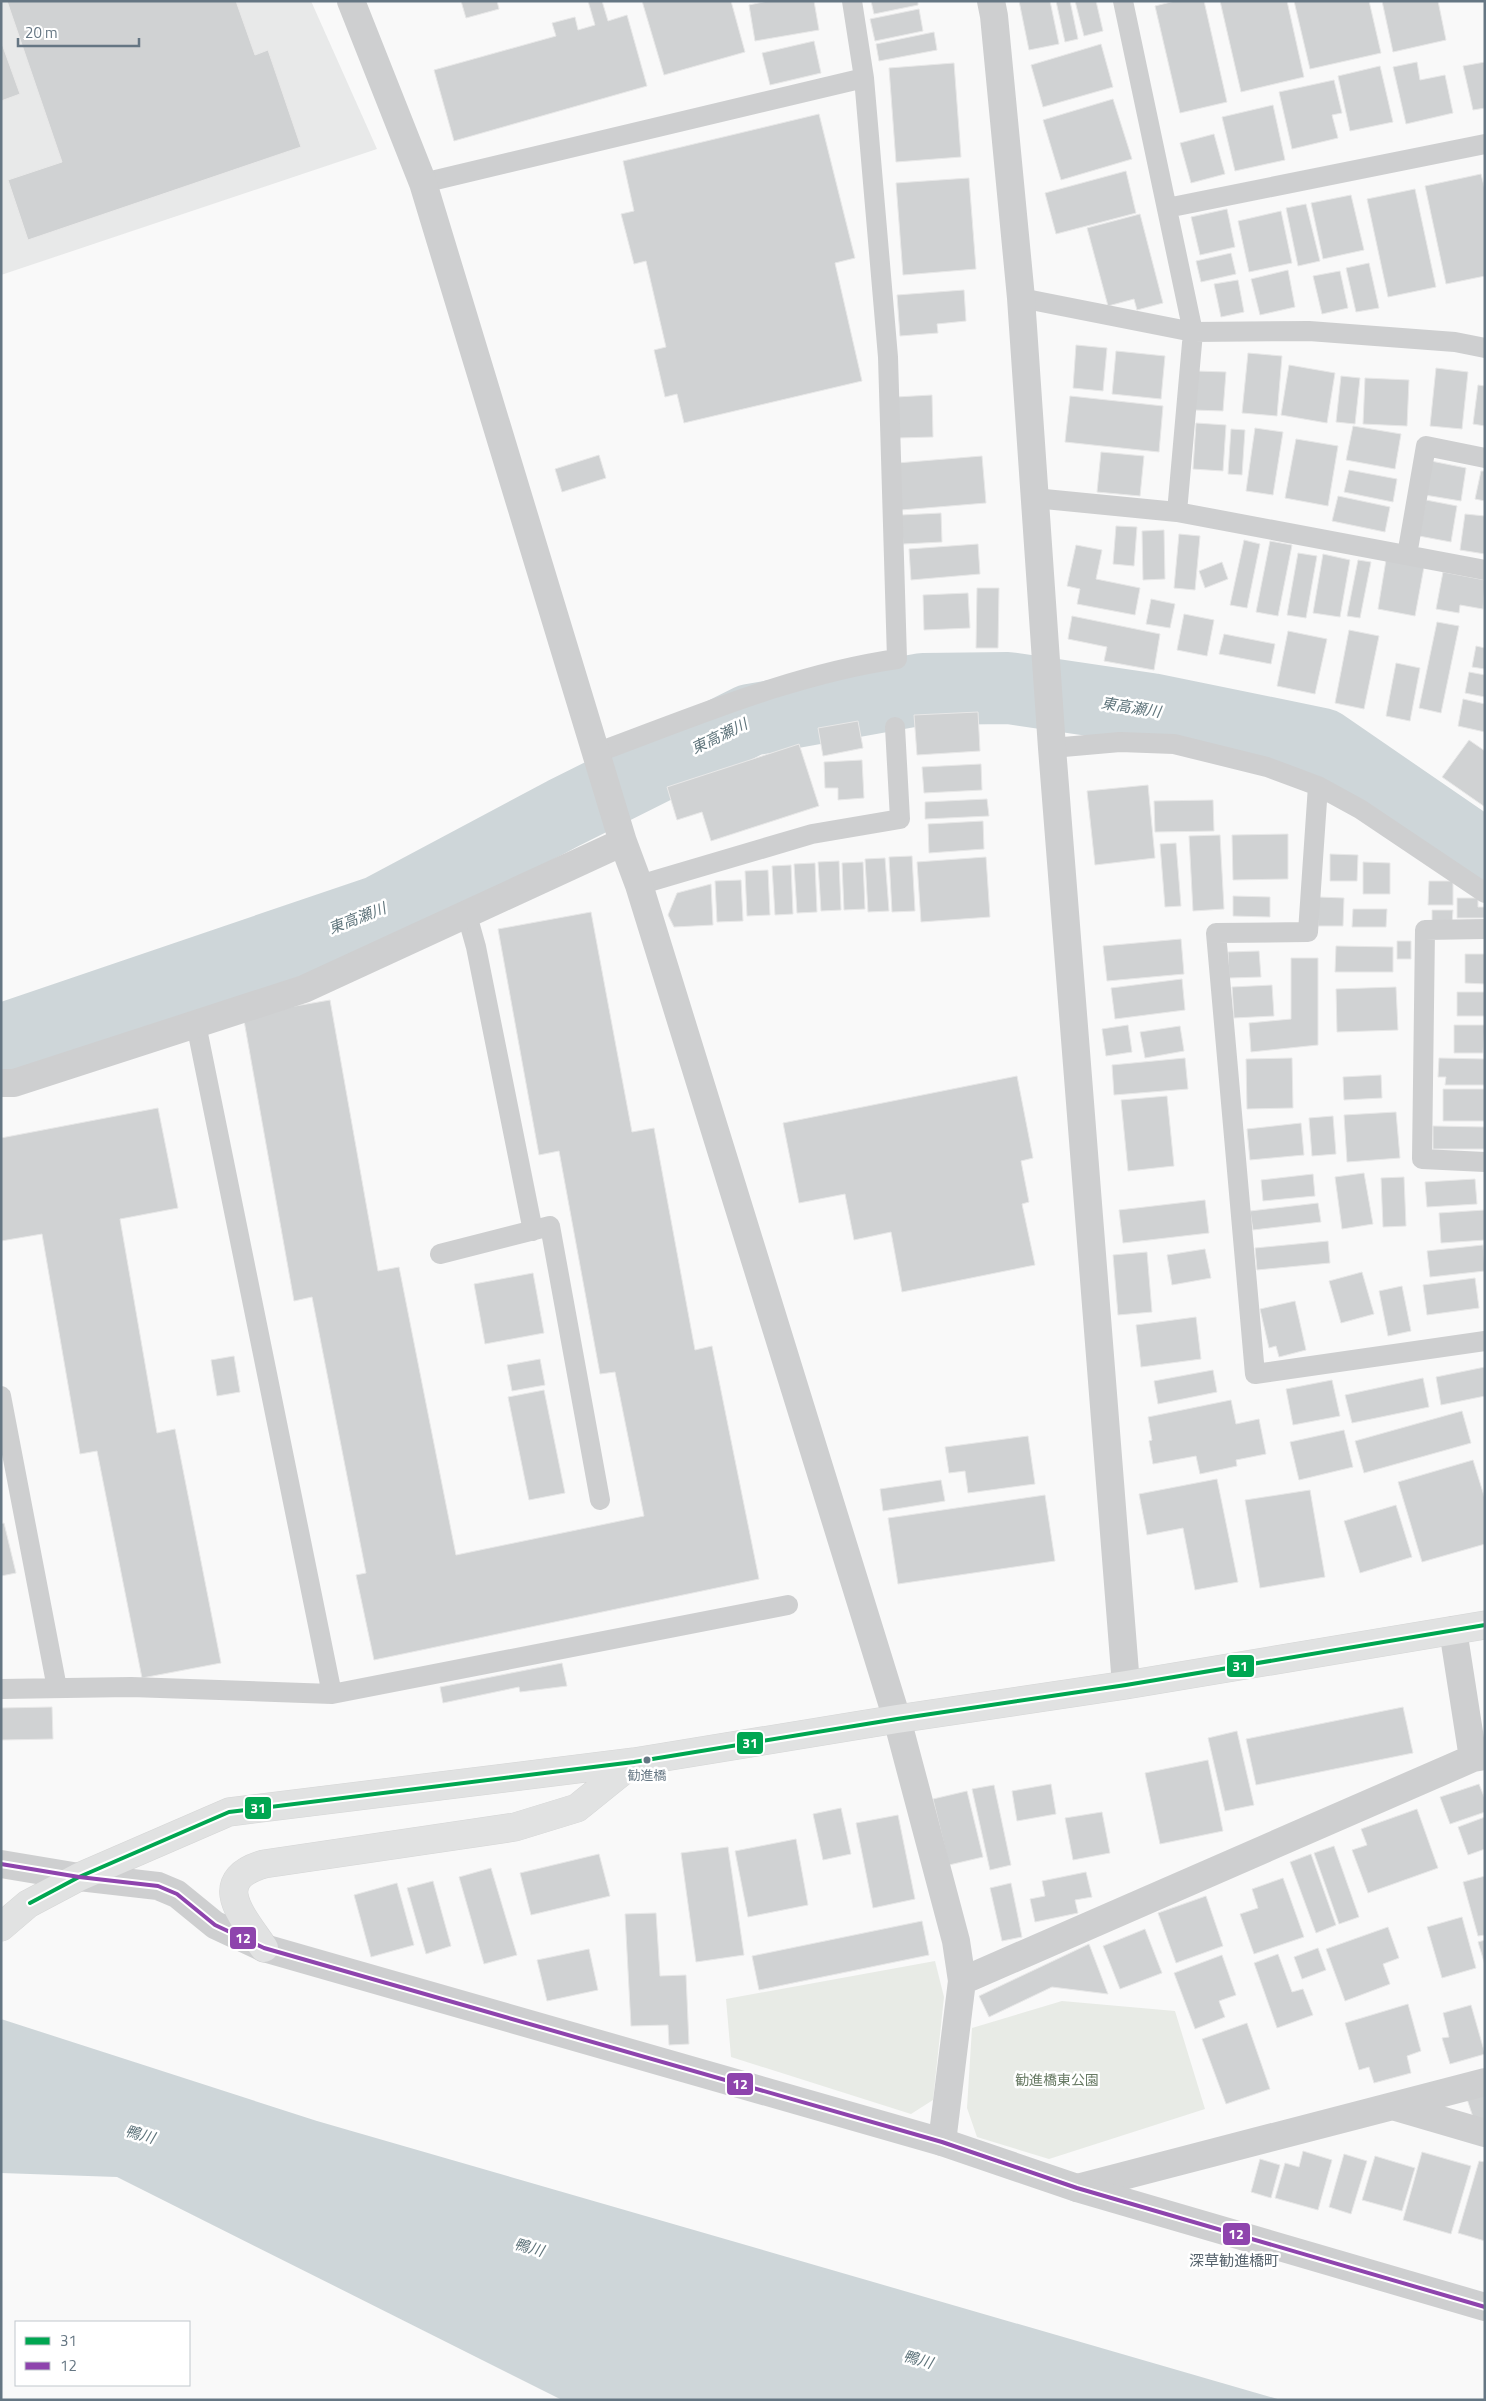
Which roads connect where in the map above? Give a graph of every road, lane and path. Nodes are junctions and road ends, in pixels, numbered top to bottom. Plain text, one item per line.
1 (351, 1) edge
2 (852, 1) edge
3 (991, 1) edge
4 (1123, 1) edge
5 (864, 78) junction
6 (1485, 144) edge
7 (423, 183) junction
8 (1167, 208) junction
9 (1020, 298) junction
10 (1193, 332) junction
11 (1485, 348) edge
12 (1485, 458) edge
13 (1034, 498) junction
14 (1177, 512) junction
15 (1407, 555) junction
16 (1485, 570) edge
17 (896, 727) dead end
18 (1052, 735) junction
19 (596, 753) junction
20 (1318, 786) junction
21 (620, 834) junction
22 (639, 886) junction
23 (1485, 893) edge
24 (467, 915) junction
25 (1485, 929) edge
26 (196, 1024) junction
27 (1, 1082) edge
28 (1485, 1162) edge
29 (533, 1231) junction
30 (440, 1254) dead end
31 (1485, 1341) edge
32 (1, 1396) edge
33 (600, 1500) dead end
34 (788, 1605) dead end
35 (1485, 1626) edge
36 (1453, 1630) junction
37 (1126, 1685) junction
38 (57, 1688) junction
39 (1, 1689) edge
40 (332, 1694) junction
41 (897, 1719) junction
42 (1479, 1757) edge
43 (634, 1762) junction
44 (1, 1864) edge
45 (79, 1877) junction
46 (1, 1927) edge
47 (264, 1948) junction
48 (962, 1981) junction
49 (1485, 2082) edge
50 (1396, 2107) junction
51 (1485, 2133) edge
52 (942, 2142) junction
53 (1077, 2188) junction
54 (1485, 2307) edge

1 - 7 street
2 - 5 lane
3 - 9 street
4 - 8 lane
5 - 7 lane
5 - 19 lane
6 - 8 lane
7 - 19 street
8 - 10 lane
9 - 10 lane
9 - 13 street
10 - 11 lane
10 - 14 lane
12 - 15 lane
13 - 14 lane
13 - 18 street
14 - 15 lane
15 - 16 lane
17 - 22 lane
18 - 20 lane
18 - 37 street
19 - 21 street
20 - 23 lane
20 - 31 lane
21 - 22 street
21 - 24 street
22 - 41 street
24 - 26 street
24 - 29 lane
25 - 28 lane
26 - 27 street
26 - 40 lane
29 - 30 lane
29 - 33 lane
32 - 38 lane
34 - 40 lane
35 - 36 highway
36 - 37 highway
36 - 42 street
37 - 41 highway
38 - 39 lane
38 - 40 lane
41 - 43 highway
41 - 48 street
42 - 48 street
43 - 45 highway
43 - 47 highway
44 - 45 street
45 - 46 highway
45 - 47 street
47 - 52 street
48 - 52 street
49 - 50 street
50 - 51 street
50 - 53 street
52 - 53 street
53 - 54 street

